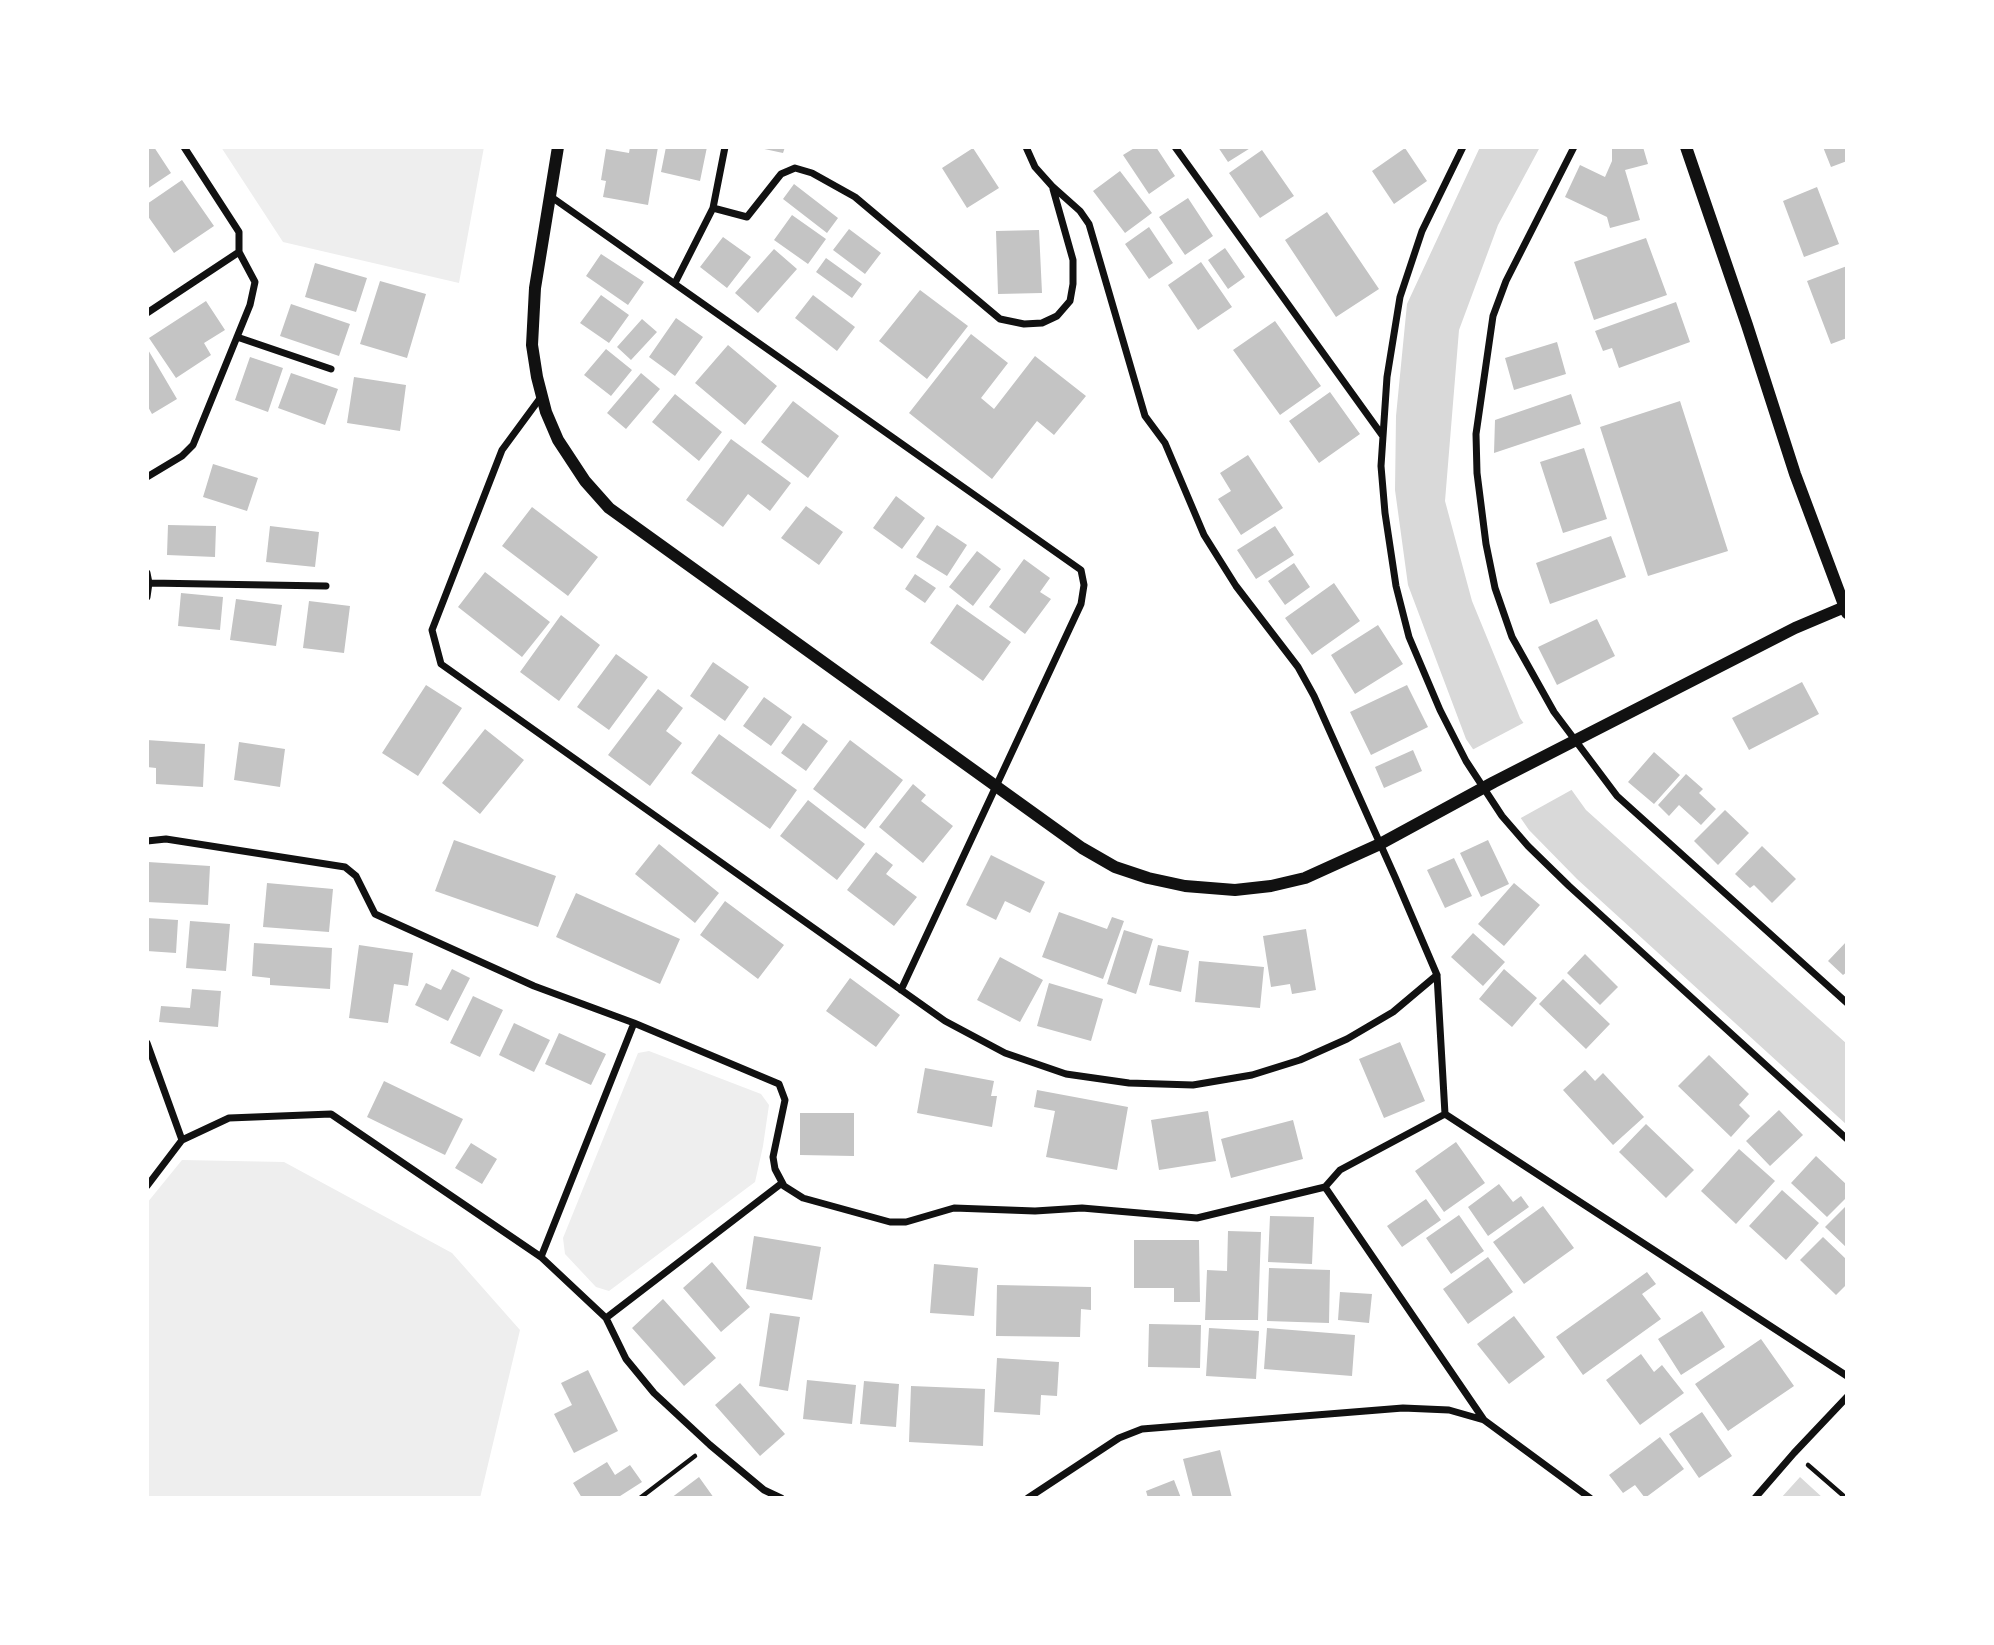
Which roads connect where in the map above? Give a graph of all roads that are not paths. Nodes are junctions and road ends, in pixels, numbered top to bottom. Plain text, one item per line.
1 (184, 147) edge
2 (558, 147) edge
3 (725, 147) edge
4 (1027, 147) edge
5 (1175, 147) edge
6 (1451, 147) edge
7 (1463, 147) edge
8 (1574, 147) edge
9 (1686, 147) edge
10 (1458, 157) junction
11 (1052, 186) junction
12 (550, 195) junction
13 (713, 208) junction
14 (239, 252) junction
15 (674, 283) junction
16 (147, 313) edge
17 (237, 337) junction
18 (331, 369) dead end
19 (542, 396) junction
20 (1382, 435) junction
21 (147, 477) edge
22 (147, 573) edge
23 (149, 583) junction
24 (326, 586) dead end
25 (147, 597) edge
26 (1846, 609) edge
27 (1571, 743) junction
28 (1489, 785) junction
29 (996, 787) junction
30 (147, 841) edge
31 (1380, 844) junction
32 (1437, 975) junction
33 (901, 990) junction
34 (1847, 1003) edge
35 (634, 1023) junction
36 (147, 1043) edge
37 (1445, 1114) junction
38 (1847, 1139) edge
39 (182, 1140) junction
40 (782, 1183) junction
41 (147, 1186) edge
42 (1325, 1187) junction
43 (541, 1257) junction
44 (606, 1318) junction
45 (1847, 1376) edge
46 (1847, 1397) edge
47 (1484, 1420) junction
48 (781, 1498) edge
49 (1028, 1498) edge
50 (1590, 1498) edge
51 (1755, 1498) edge

1 - 14 street
2 - 12 street
3 - 13 street
4 - 11 street
5 - 20 street
6 - 10 street
7 - 10 street
8 - 27 street
9 - 26 street
10 - 20 street
11 - 13 street
11 - 31 street
12 - 15 street
12 - 19 street
13 - 15 street
14 - 16 street
14 - 17 street
15 - 29 street
17 - 18 street
17 - 21 street
19 - 29 street
19 - 33 street
20 - 28 street
22 - 23 street
23 - 24 street
23 - 25 street
26 - 27 street
27 - 28 street
27 - 34 street
28 - 31 street
28 - 38 street
29 - 31 street
29 - 33 street
30 - 35 street
31 - 32 street
32 - 33 street
32 - 37 street
35 - 40 street
35 - 43 street
36 - 39 street
37 - 42 street
37 - 45 street
39 - 41 street
39 - 43 street
40 - 42 street
40 - 44 street
42 - 47 street
43 - 44 street
44 - 48 street
46 - 51 street
47 - 49 street
47 - 50 street

